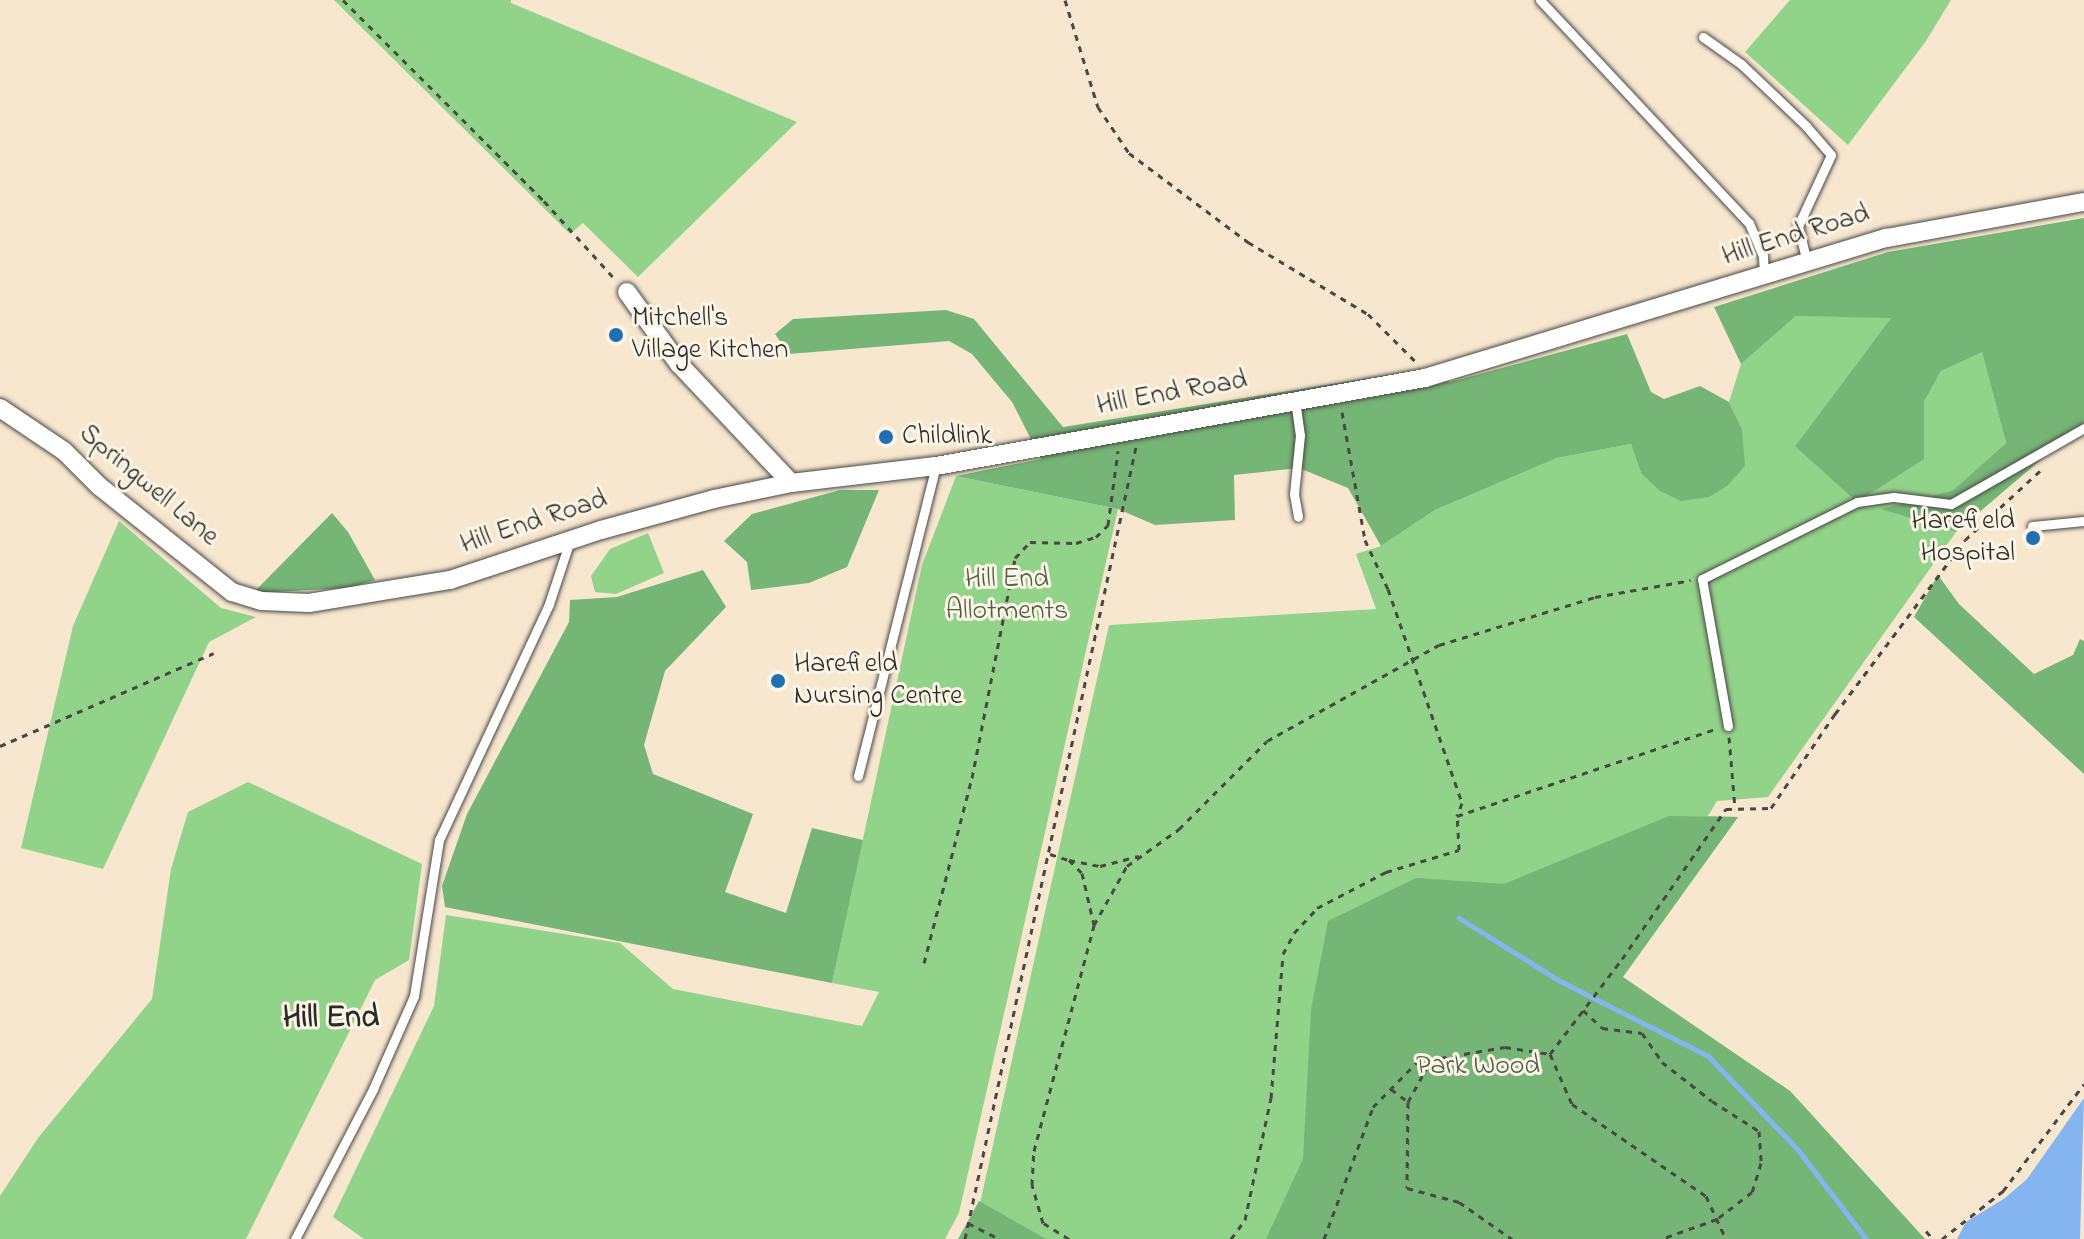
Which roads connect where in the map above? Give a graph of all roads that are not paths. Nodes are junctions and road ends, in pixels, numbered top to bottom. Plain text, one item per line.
1 (1540, 0) edge
2 (1703, 37) dead end
3 (2084, 202) edge
4 (1807, 262) junction
5 (1764, 275) junction
6 (627, 292) road end
7 (1295, 400) junction
8 (0, 408) edge
9 (2084, 428) edge
10 (936, 466) junction
11 (791, 483) junction
12 (1298, 517) dead end
13 (2084, 521) edge
14 (2032, 526) dead end
15 (570, 540) junction
16 (262, 601) joint
17 (1728, 726) road end
18 (858, 776) dead end
19 (295, 1239) edge

1 - 5 lane
2 - 4 lane
3 - 4 street, Hill End Road
4 - 5 street, Hill End Road
5 - 7 street, Hill End Road
6 - 11 street
7 - 10 street, Hill End Road
7 - 12 lane
8 - 16 street, Springwell Lane
9 - 17 lane
10 - 11 street, Hill End Road
10 - 18 lane
11 - 15 street, Hill End Road
13 - 14 lane
15 - 16 street, Hill End Road
15 - 19 lane

